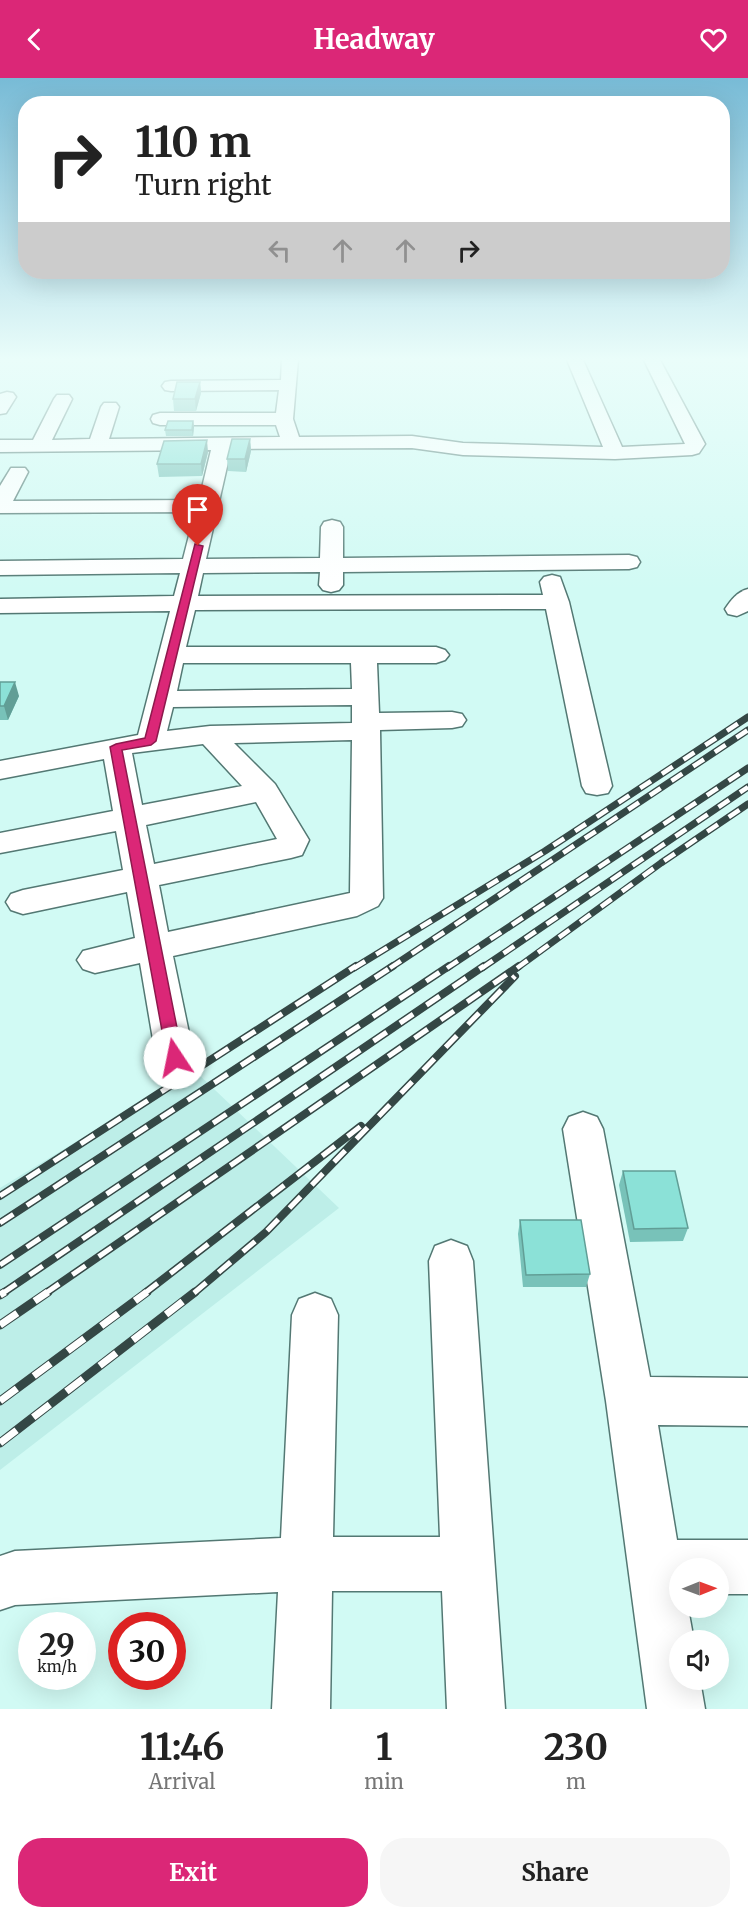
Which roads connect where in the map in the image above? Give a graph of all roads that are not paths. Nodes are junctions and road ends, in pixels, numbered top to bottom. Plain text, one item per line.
1 (44, 436) edge
2 (100, 436) edge
3 (154, 436) edge
4 (290, 436) edge
5 (608, 436) edge
6 (691, 436) edge
7 (291, 443) junction
8 (0, 446) edge
9 (97, 446) junction
10 (151, 446) junction
11 (222, 446) junction
12 (39, 447) junction
13 (615, 453) junction
14 (18, 472) dead end
15 (0, 506) edge
16 (207, 506) junction
17 (332, 527) dead end
18 (629, 562) dead end
19 (548, 563) junction
20 (332, 564) junction
21 (194, 566) junction
22 (0, 568) edge
23 (331, 601) junction
24 (557, 602) junction
25 (184, 603) junction
26 (0, 606) edge
27 (171, 655) junction
28 (364, 655) junction
29 (436, 655) dead end
30 (161, 699) junction
31 (366, 717) junction
32 (452, 720) dead end
33 (210, 735) junction
34 (151, 741) junction
35 (116, 747) junction
36 (0, 770) edge
37 (597, 786) dead end
38 (264, 791) junction
39 (128, 820) junction
40 (3, 843) dead end
41 (140, 879) junction
42 (23, 902) dead end
43 (154, 948) junction
44 (95, 960) dead end
45 (175, 1058) dead end
46 (583, 1129) dead end
47 (451, 1261) dead end
48 (315, 1316) dead end
49 (630, 1401) junction
50 (748, 1402) edge
51 (306, 1564) junction
52 (468, 1564) junction
53 (656, 1567) junction
54 (748, 1567) edge
55 (0, 1582) edge
56 (301, 1709) edge
57 (476, 1709) edge
58 (676, 1709) edge

1 - 12 street
2 - 9 street
3 - 10 street
4 - 7 street
5 - 13 street
6 - 13 street
7 - 11 street
7 - 13 street
8 - 12 street
9 - 10 street
9 - 12 street
10 - 11 street
11 - 16 street
14 - 15 street
15 - 16 street
16 - 21 street
17 - 20 street
18 - 19 street
19 - 20 street
19 - 24 street
20 - 21 street
20 - 23 street
21 - 22 street
21 - 25 street
23 - 24 street
23 - 25 street
24 - 37 street
25 - 26 street
25 - 27 street
27 - 28 street
27 - 30 street
28 - 29 street
28 - 31 street
30 - 31 street
30 - 34 street
31 - 32 street
31 - 33 street
31 - 43 street
33 - 34 street
33 - 38 street
34 - 35 street
35 - 36 street
35 - 39 street
38 - 39 street
38 - 41 street
39 - 40 street
39 - 41 street
41 - 42 street
41 - 43 street
43 - 44 street
43 - 45 street
46 - 49 street
47 - 52 street
48 - 51 street
49 - 50 street
49 - 53 street
51 - 52 street
51 - 55 street
51 - 56 street
52 - 57 street
53 - 54 street
53 - 58 street

